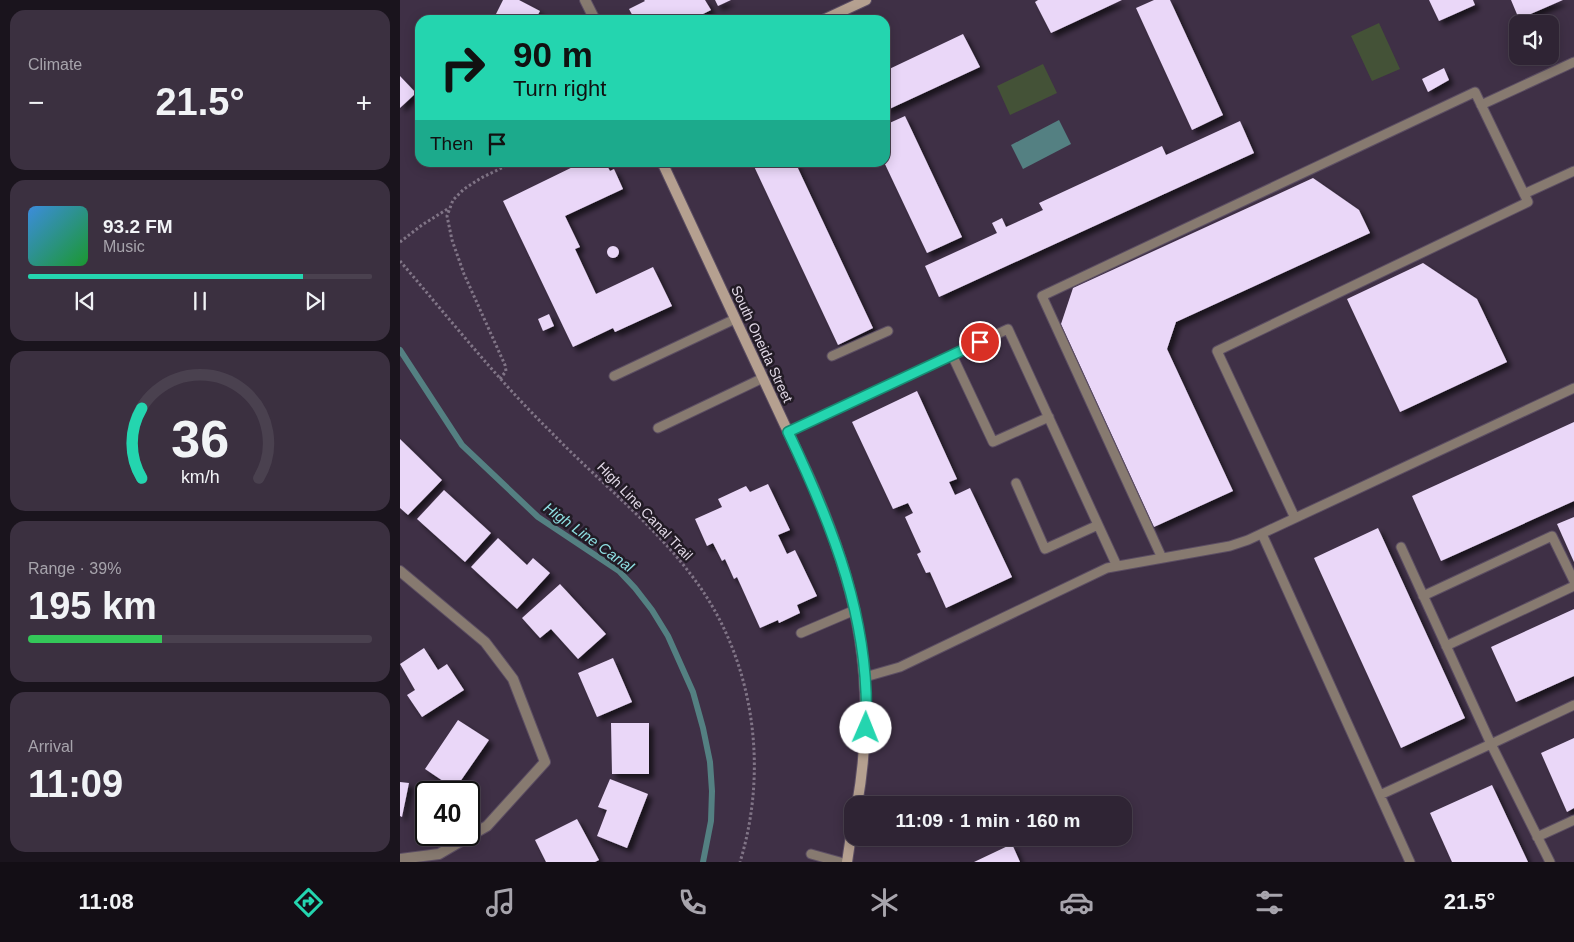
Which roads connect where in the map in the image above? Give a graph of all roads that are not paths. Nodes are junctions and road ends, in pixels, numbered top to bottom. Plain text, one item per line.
1 (585, 0) edge
2 (866, 0) edge
3 (592, 15) edge
4 (834, 15) edge
5 (1574, 62) edge
6 (1481, 106) junction
7 (664, 167) edge
8 (1574, 171) edge
9 (1524, 194) junction
10 (735, 319) junction
11 (888, 331) dead end
12 (952, 355) junction
13 (832, 356) dead end
14 (614, 376) dead end
15 (763, 378) junction
16 (1574, 388) edge
17 (1048, 417) junction
18 (658, 428) dead end
19 (788, 432) junction
20 (1016, 483) dead end
21 (1295, 518) junction
22 (1098, 525) junction
23 (1262, 534) junction
24 (1401, 547) dead end
25 (1162, 558) junction
26 (1117, 566) junction
27 (400, 571) edge
28 (1574, 581) edge
29 (1574, 586) edge
30 (1423, 596) junction
31 (855, 610) junction
32 (801, 633) dead end
33 (1446, 646) junction
34 (865, 677) junction
35 (1574, 705) edge
36 (1491, 744) junction
37 (1380, 795) junction
38 (858, 796) edge
39 (1574, 820) edge
40 (1537, 836) junction
41 (849, 846) edge
42 (811, 854) dead end
43 (400, 860) edge
44 (840, 862) edge
45 (847, 862) edge
46 (1410, 862) edge
47 (1550, 862) edge

1 - 3 street
2 - 4 street
5 - 6 lane
6 - 9 lane
6 - 25 lane
7 - 10 street, South Oneida Street
8 - 9 lane
9 - 21 lane
10 - 14 lane
10 - 15 street, South Oneida Street
11 - 13 lane
12 - 17 lane
12 - 17 lane
12 - 19 lane
15 - 18 lane
15 - 19 street, South Oneida Street
16 - 21 lane
17 - 22 lane
19 - 31 street, South Oneida Street
20 - 22 lane
21 - 23 lane
22 - 26 lane
23 - 25 lane
23 - 37 lane
24 - 30 lane
25 - 26 lane
26 - 34 lane
27 - 43 street
28 - 30 lane
29 - 33 lane
30 - 33 lane
31 - 32 lane
31 - 34 street, South Oneida Street
33 - 36 lane
34 - 38 street, South Oneida Street
35 - 36 lane
36 - 37 lane
36 - 40 lane
37 - 46 lane
39 - 40 lane
40 - 47 lane
41 - 45 street
42 - 44 lane

